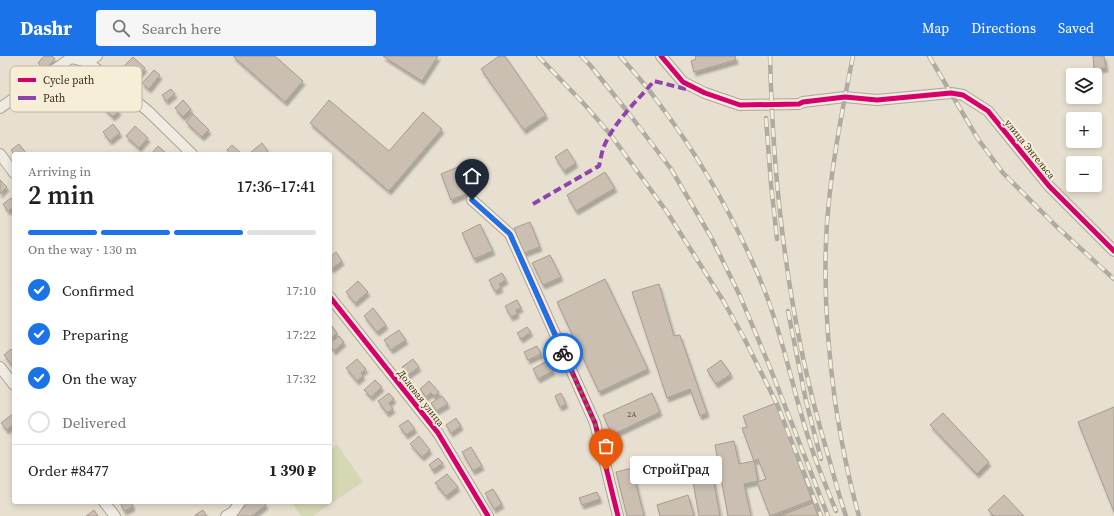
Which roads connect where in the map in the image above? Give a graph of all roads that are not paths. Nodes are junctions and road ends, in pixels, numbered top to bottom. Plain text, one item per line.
1 (79, 56) edge
2 (97, 56) edge
3 (661, 56) edge
4 (88, 62) junction
5 (60, 66) edge
6 (93, 66) edge
7 (10, 101) edge
8 (142, 105) edge
9 (0, 108) edge
10 (190, 152) edge
11 (0, 154) edge
12 (12, 170) edge
13 (472, 200) dead end
14 (1114, 251) edge
15 (332, 300) edge
16 (0, 367) edge
17 (12, 382) edge
18 (106, 504) edge
19 (239, 504) edge
20 (115, 516) edge
21 (226, 516) edge
22 (488, 516) edge
23 (618, 516) edge

1 - 4 street
2 - 4 street
3 - 14 street, улица Энгельса
4 - 5 street
4 - 6 street
7 - 9 street
8 - 10 street
11 - 12 street
13 - 23 street
15 - 22 street, Долевая улица
16 - 17 street
18 - 20 street
19 - 21 street

